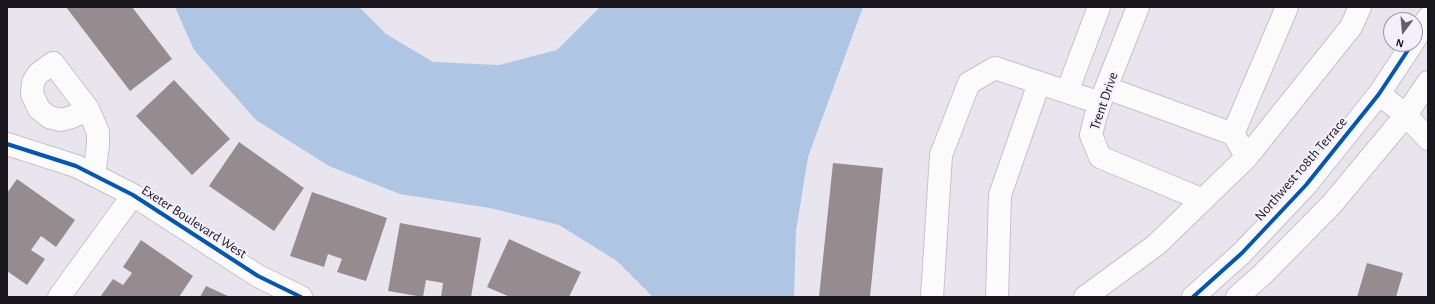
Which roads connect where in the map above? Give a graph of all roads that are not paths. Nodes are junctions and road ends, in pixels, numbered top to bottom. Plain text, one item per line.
1 (1100, 7) edge
2 (1138, 7) edge
3 (1287, 7) edge
4 (1360, 7) edge
5 (1407, 52) edge
6 (1428, 82) edge
7 (1039, 83) junction
8 (1067, 92) junction
9 (1379, 94) junction
10 (1104, 96) junction
11 (88, 109) dead end
12 (1406, 115) junction
13 (1233, 134) junction
14 (1428, 139) edge
15 (7, 144) edge
16 (1247, 157) junction
17 (94, 175) junction
18 (133, 195) junction
19 (1203, 200) junction
20 (59, 297) edge
21 (301, 297) edge
22 (932, 297) edge
23 (997, 297) edge
24 (1085, 297) edge
25 (1193, 297) edge
26 (1237, 297) edge

1 - 8 street
2 - 10 street, Trent Drive
3 - 13 street
4 - 16 street
5 - 9 street, Northwest 108th Terrace
6 - 12 street
7 - 8 street
7 - 22 street
7 - 23 street
8 - 10 street
9 - 12 street
9 - 25 street, Northwest 108th Terrace
10 - 13 street
10 - 19 street, Trent Drive
11 - 17 street
12 - 14 street
12 - 26 street
13 - 16 street
15 - 17 street, Exeter Boulevard West
16 - 19 street
17 - 18 street, Exeter Boulevard West
18 - 20 street
18 - 21 street, Exeter Boulevard West
19 - 24 street

